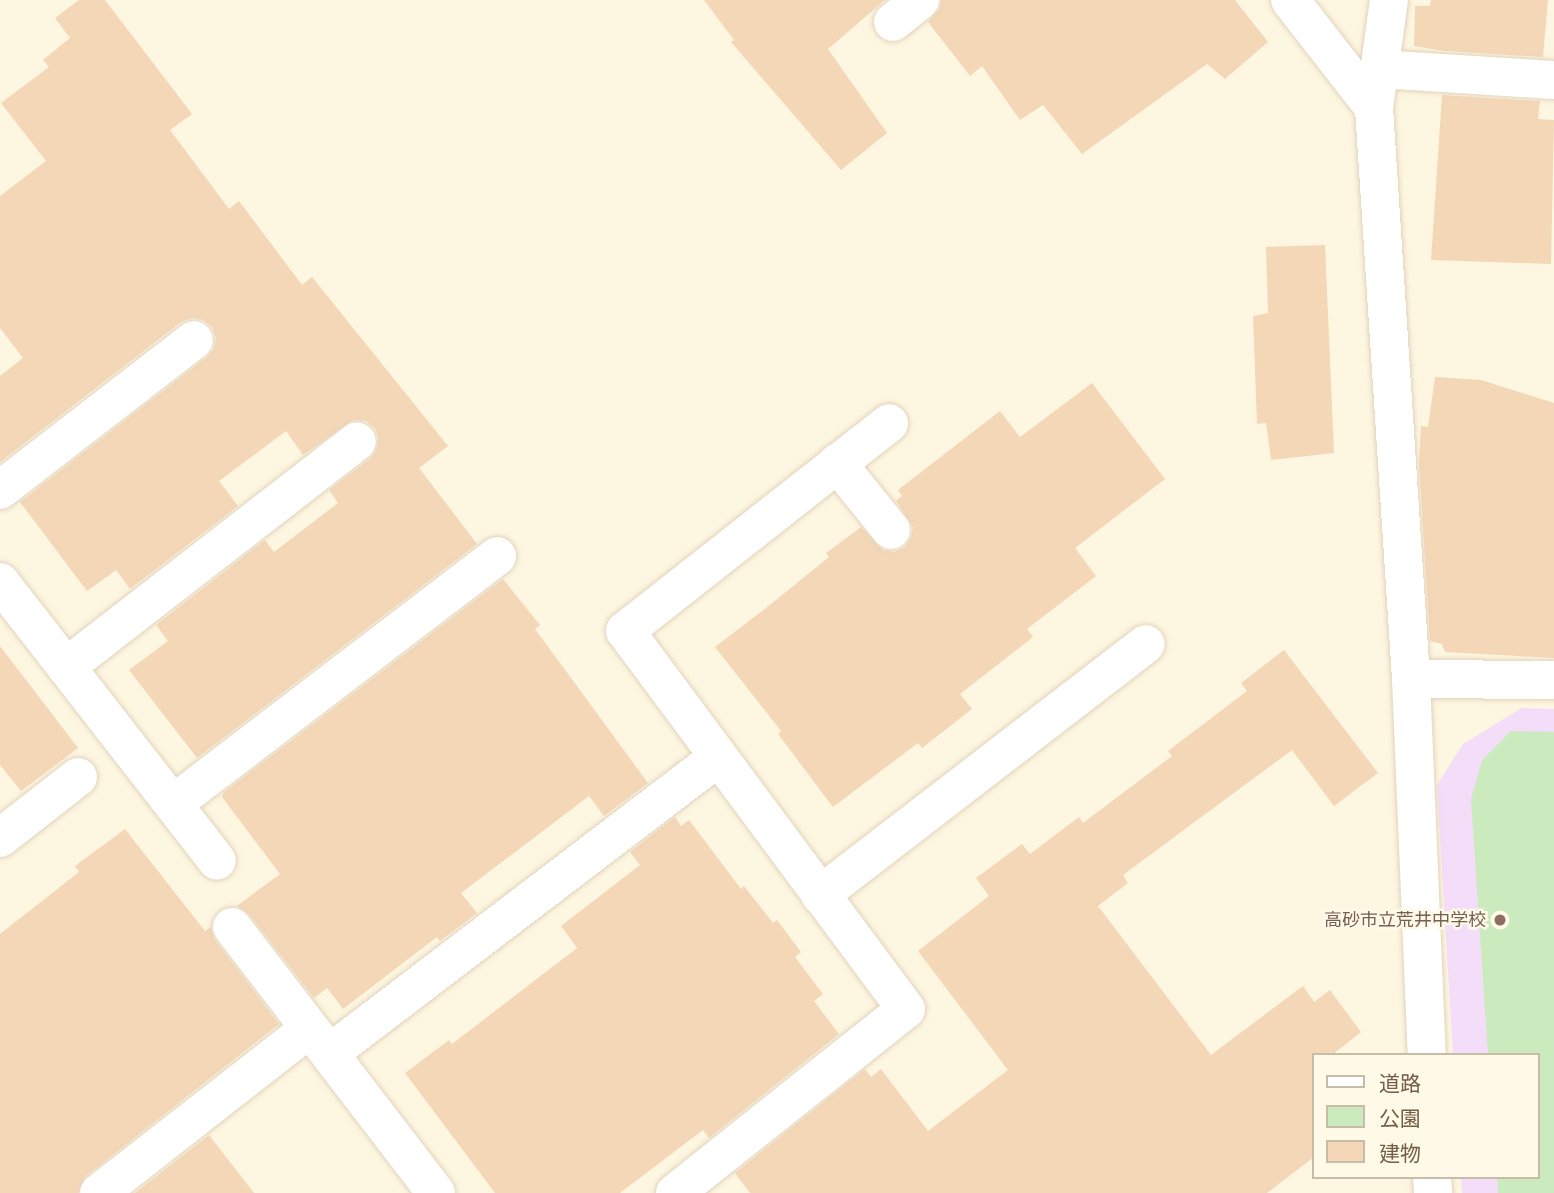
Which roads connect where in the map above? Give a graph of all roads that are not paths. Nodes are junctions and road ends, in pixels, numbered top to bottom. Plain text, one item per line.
1 (1290, 0) edge
2 (1389, 0) edge
3 (1379, 68) junction
4 (1554, 80) edge
5 (1374, 108) junction
6 (194, 340) dead end
7 (889, 423) dead end
8 (357, 442) dead end
9 (837, 463) junction
10 (0, 490) edge
11 (891, 530) dead end
12 (497, 556) dead end
13 (0, 582) edge
14 (1146, 644) dead end
15 (66, 667) junction
16 (1411, 679) junction
17 (1554, 680) edge
18 (718, 757) junction
19 (78, 777) dead end
20 (173, 804) junction
21 (0, 838) edge
22 (217, 860) dead end
23 (820, 895) junction
24 (232, 928) dead end
25 (319, 1042) junction
26 (1427, 1053) edge
27 (99, 1193) edge
28 (436, 1193) edge
29 (675, 1193) edge

1 - 5 street
2 - 3 street
3 - 4 street
3 - 5 street
5 - 16 street
6 - 10 street
7 - 9 street
8 - 15 street
9 - 11 street
9 - 18 street
12 - 20 street
13 - 15 street
14 - 23 street
15 - 20 street
16 - 17 street
16 - 26 street
18 - 23 street
18 - 25 street
19 - 21 street
20 - 22 street
23 - 29 street
24 - 25 street
25 - 27 street
25 - 28 street

